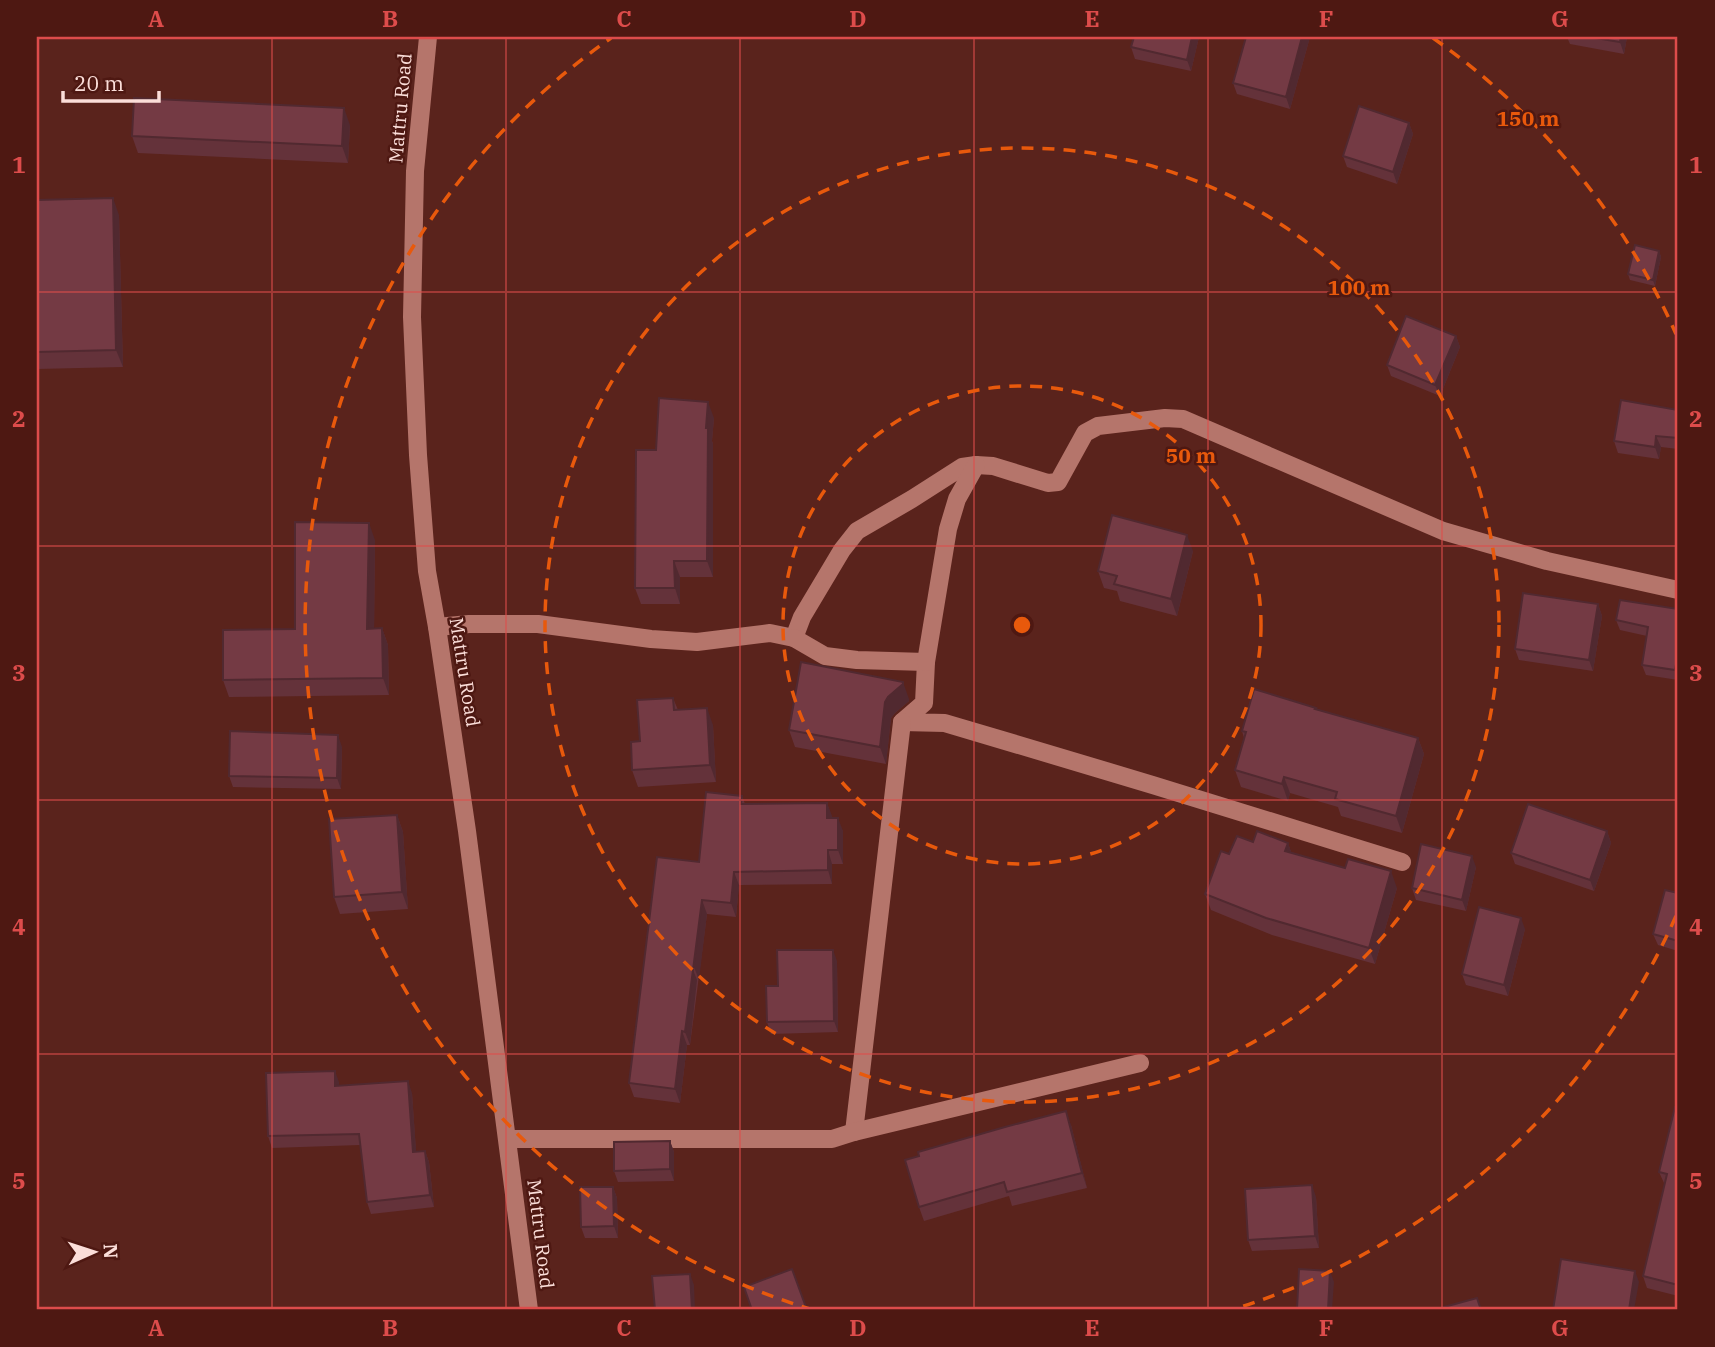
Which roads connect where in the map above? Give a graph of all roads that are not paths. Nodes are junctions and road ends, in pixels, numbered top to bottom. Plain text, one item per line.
1 (428, 37) edge
2 (976, 465) junction
3 (1678, 590) edge
4 (438, 627) junction
5 (794, 638) junction
6 (926, 662) junction
7 (902, 722) junction
8 (1402, 862) dead end
9 (1140, 1063) dead end
10 (855, 1132) junction
11 (508, 1139) junction
12 (529, 1310) edge

1 - 4 street, Mattru Road
2 - 3 street
2 - 5 street
2 - 6 street
4 - 5 street
4 - 11 street, Mattru Road
5 - 6 street
6 - 7 street
7 - 8 street
7 - 10 street
9 - 10 street
10 - 11 street
11 - 12 street, Mattru Road

